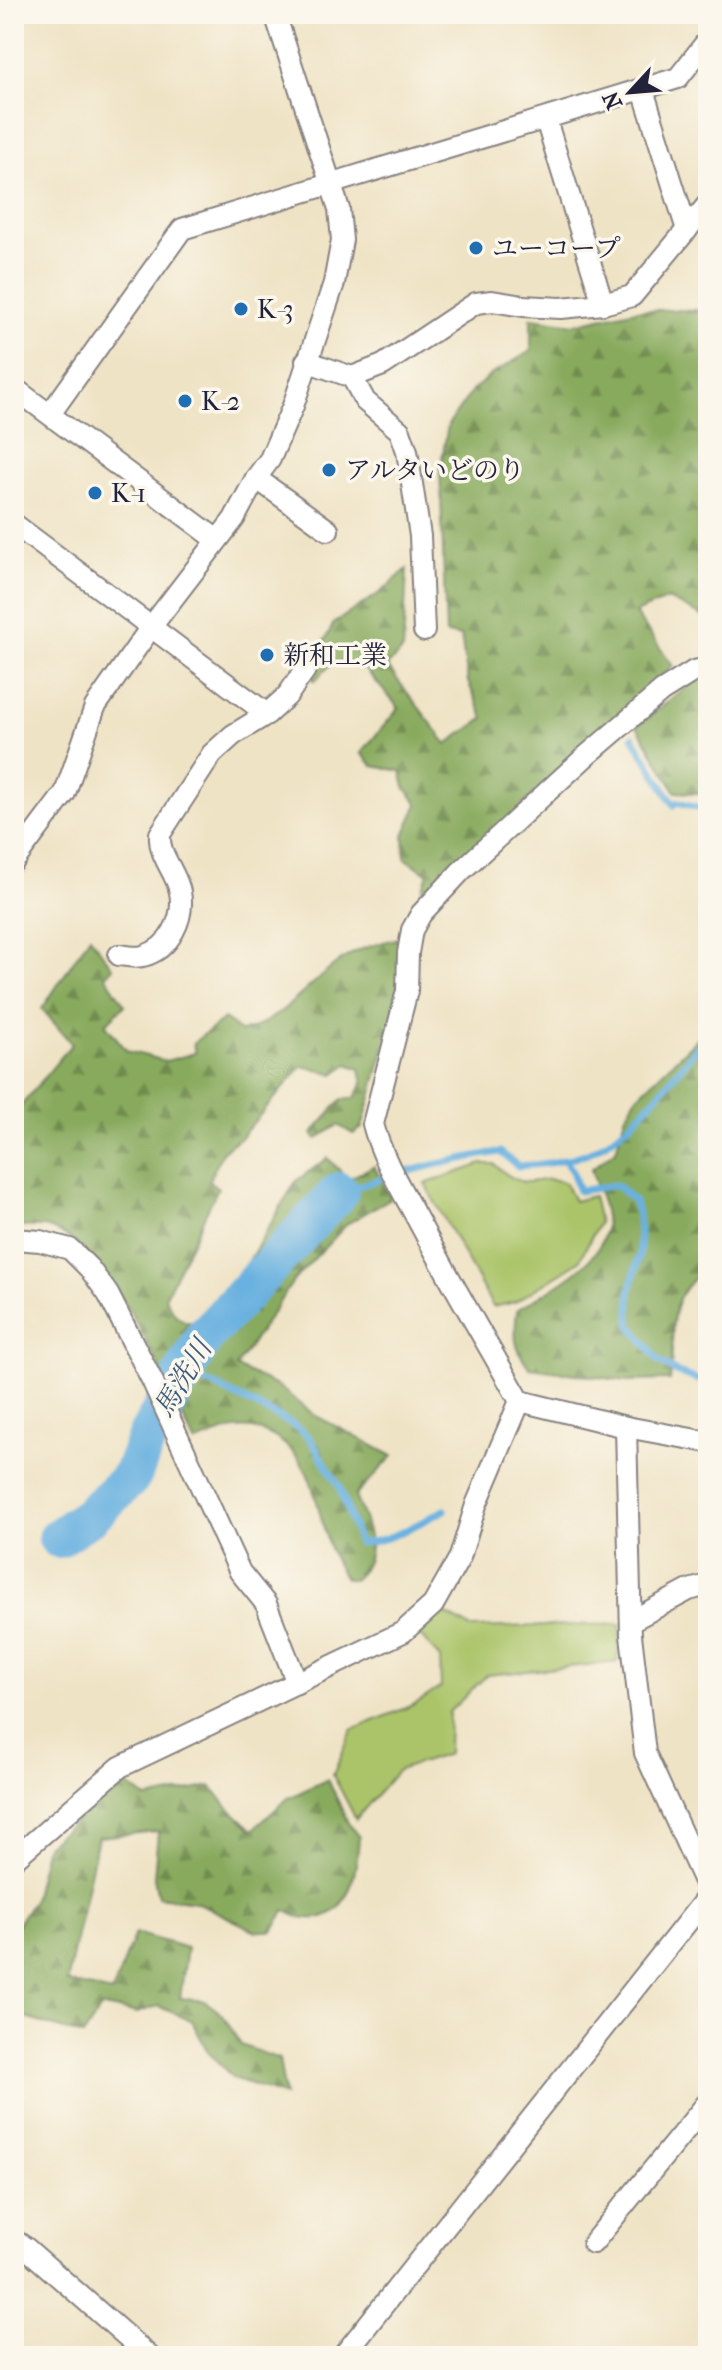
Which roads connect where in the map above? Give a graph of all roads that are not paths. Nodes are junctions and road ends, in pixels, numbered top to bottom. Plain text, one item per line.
1 (275, 14) edge
2 (708, 40) edge
3 (643, 90) junction
4 (546, 120) junction
5 (331, 185) junction
6 (708, 204) edge
7 (687, 230) junction
8 (603, 304) junction
9 (306, 361) junction
10 (352, 377) junction
11 (14, 388) edge
12 (50, 414) junction
13 (256, 478) junction
14 (14, 524) edge
15 (328, 530) dead end
16 (216, 539) junction
17 (151, 627) junction
18 (424, 631) dead end
19 (708, 668) edge
20 (305, 670) dead end
21 (267, 714) junction
22 (14, 861) edge
23 (119, 955) dead end
24 (14, 1239) edge
25 (520, 1401) junction
26 (626, 1427) junction
27 (708, 1442) edge
28 (708, 1585) edge
29 (631, 1621) junction
30 (297, 1683) junction
31 (14, 1859) edge
32 (708, 1893) edge
33 (708, 2102) edge
34 (14, 2240) edge
35 (593, 2243) dead end
36 (149, 2356) edge
37 (343, 2356) edge

1 - 5 street
2 - 3 street
3 - 4 street
3 - 7 street
4 - 5 street
4 - 8 street
5 - 9 street
5 - 12 street
6 - 7 street
7 - 8 street
8 - 10 street
9 - 10 street
9 - 13 street
10 - 18 street
11 - 12 street
12 - 16 street
13 - 15 street
13 - 16 street
14 - 17 street
16 - 17 street
17 - 21 street
17 - 22 street
19 - 25 street
20 - 21 street
21 - 23 street
24 - 30 street
25 - 26 street
25 - 30 street
26 - 27 street
26 - 29 street
28 - 29 street
29 - 32 street
30 - 31 street
32 - 37 street
33 - 35 street
34 - 36 street

